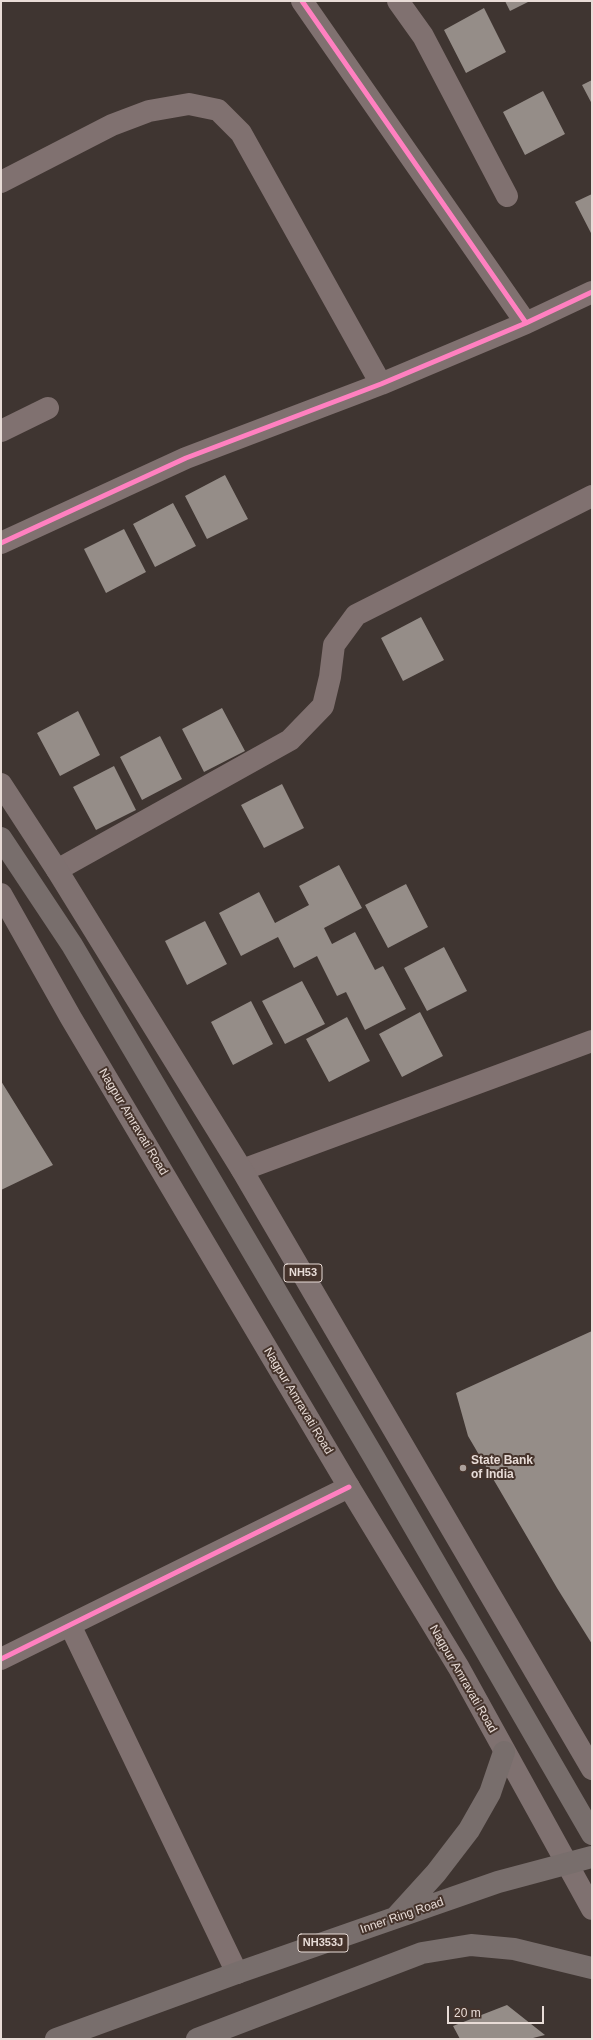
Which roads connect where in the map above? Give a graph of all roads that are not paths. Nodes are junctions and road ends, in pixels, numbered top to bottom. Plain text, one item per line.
1 (302, 1) edge
2 (398, 1) edge
3 (1, 182) edge
4 (507, 196) dead end
5 (592, 292) edge
6 (526, 323) junction
7 (381, 384) junction
8 (48, 408) dead end
9 (1, 431) edge
10 (592, 496) edge
11 (1, 543) edge
12 (1, 784) edge
13 (1, 838) edge
14 (56, 870) junction
15 (1, 894) edge
16 (592, 1041) edge
17 (242, 1170) junction
18 (349, 1488) junction
19 (70, 1625) junction
20 (1, 1659) edge
21 (504, 1752) junction
22 (592, 1769) edge
23 (592, 1834) edge
24 (592, 1857) edge
25 (567, 1865) junction
26 (592, 1909) edge
27 (396, 1918) junction
28 (592, 1968) edge
29 (237, 1973) junction
30 (56, 2039) edge
31 (197, 2039) edge

1 - 6 street
2 - 4 street
3 - 7 street
5 - 6 street
6 - 7 street
7 - 11 street
8 - 9 street
10 - 14 street
12 - 14 main road, NH53
13 - 23 highway
14 - 17 main road, NH53
15 - 18 main road, Nagpur Amravati Road
16 - 17 street
17 - 22 main road, NH53
18 - 19 street
18 - 21 main road, Nagpur Amravati Road
19 - 20 street
19 - 29 street
21 - 25 main road, Nagpur Amravati Road
21 - 27 highway
24 - 25 highway, Inner Ring Road / NH353J
25 - 26 main road, Nagpur Amravati Road
25 - 27 highway, Inner Ring Road / NH353J
27 - 29 highway, Inner Ring Road / NH353J
28 - 31 highway
29 - 30 highway, Inner Ring Road / NH353J

